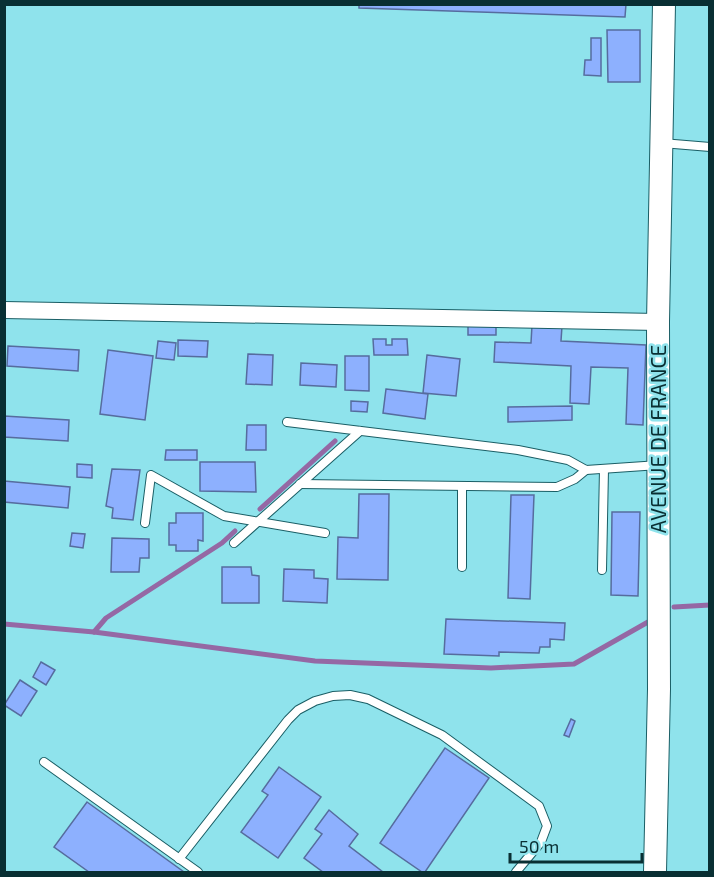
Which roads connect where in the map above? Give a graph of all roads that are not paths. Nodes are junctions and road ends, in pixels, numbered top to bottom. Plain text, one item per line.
1 (664, 4) edge
2 (661, 143) junction
3 (710, 147) edge
4 (4, 310) edge
5 (658, 322) junction
6 (287, 422) dead end
7 (360, 431) junction
8 (659, 465) junction
9 (604, 469) junction
10 (586, 470) junction
11 (300, 484) junction
12 (462, 486) junction
13 (258, 522) junction
14 (145, 523) dead end
15 (325, 533) dead end
16 (234, 543) dead end
17 (462, 567) dead end
18 (602, 570) dead end
19 (44, 762) dead end
20 (179, 859) junction
21 (198, 873) edge
22 (516, 873) edge
23 (655, 873) edge

1 - 2 main road, AVENUE DE FRANCE
2 - 3 lane
2 - 5 main road, AVENUE DE FRANCE
4 - 5 street
5 - 8 main road, AVENUE DE FRANCE
6 - 7 lane
7 - 10 lane
7 - 11 lane
8 - 9 lane
8 - 23 main road, AVENUE DE FRANCE
9 - 10 lane
9 - 18 lane
10 - 12 lane
11 - 12 lane
11 - 13 lane
12 - 17 lane
13 - 14 lane
13 - 15 lane
13 - 16 lane
19 - 20 lane
20 - 21 lane
20 - 22 lane

